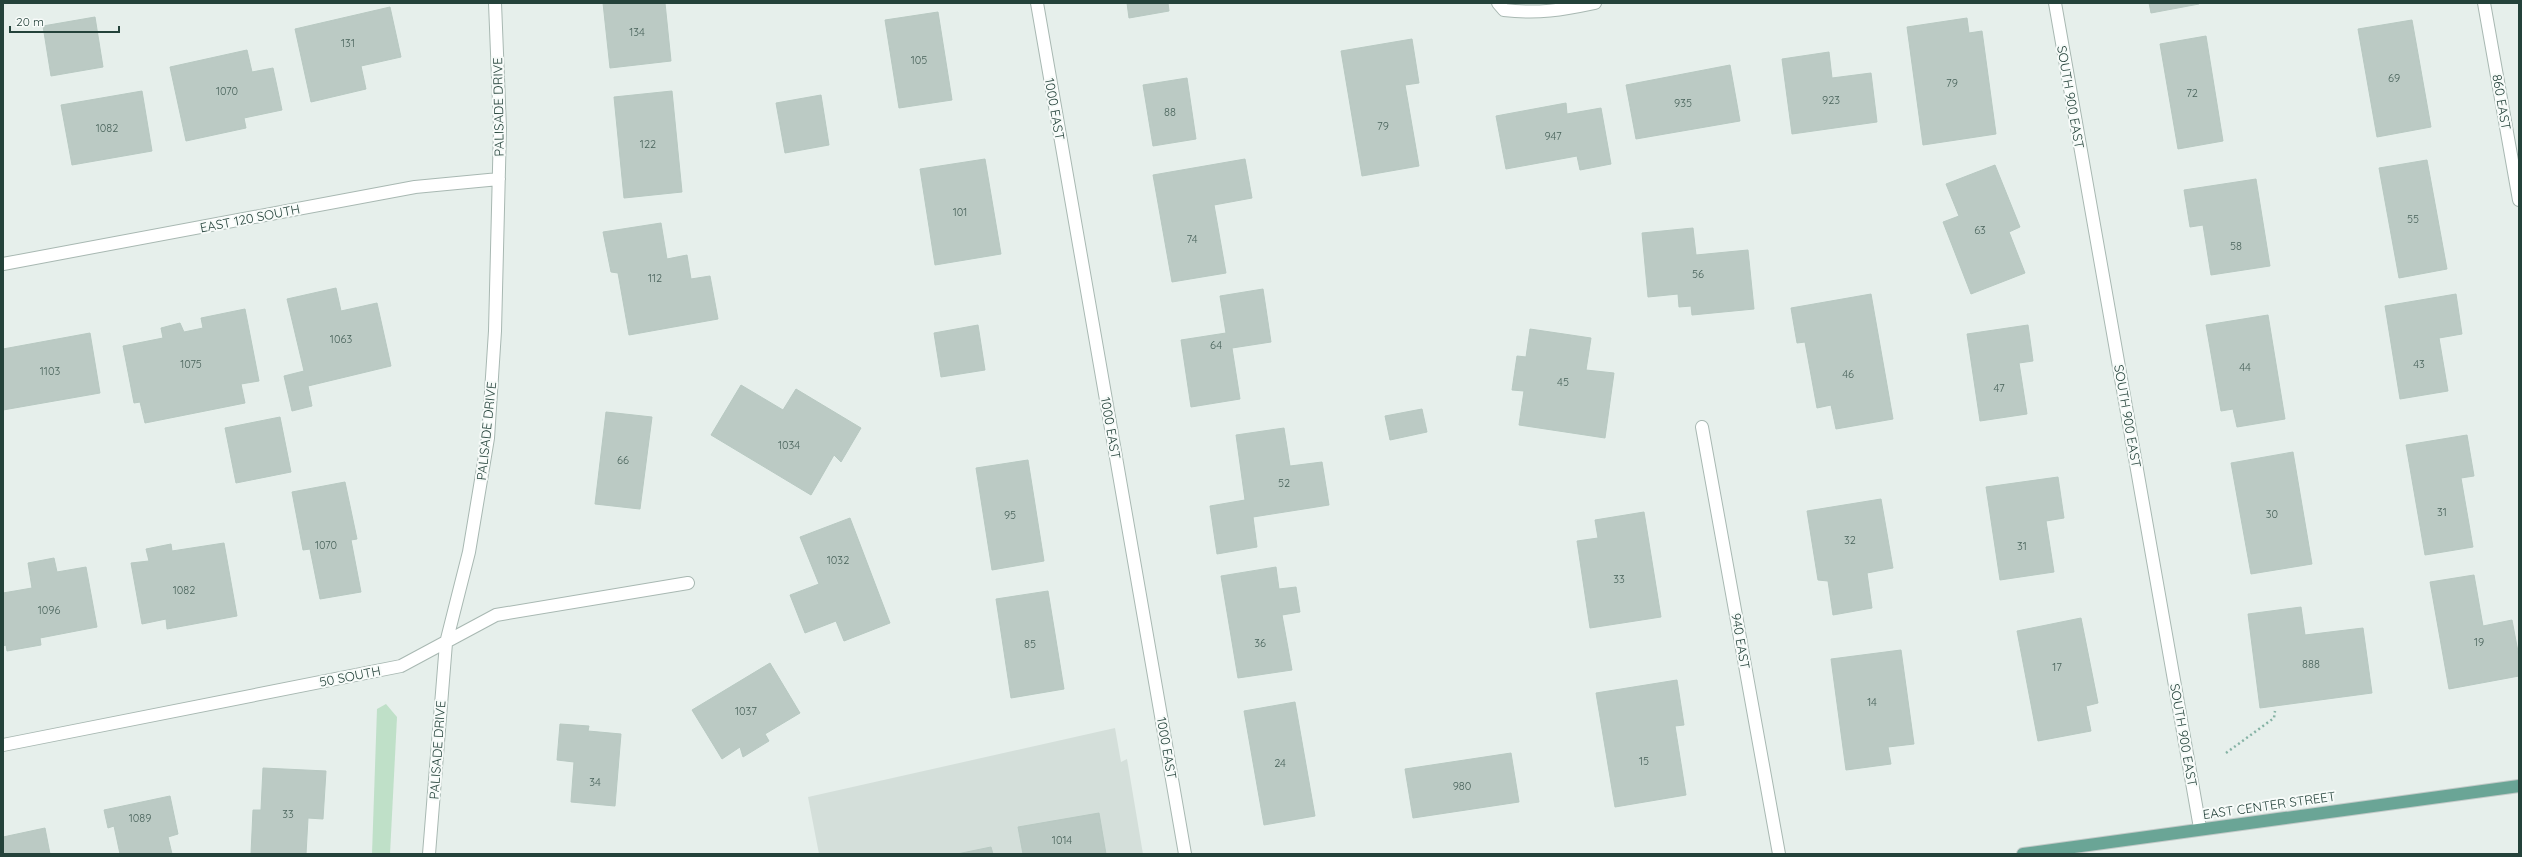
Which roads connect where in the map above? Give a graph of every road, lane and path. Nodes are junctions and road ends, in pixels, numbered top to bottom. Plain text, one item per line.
1 (495, 3) edge
2 (1037, 3) edge
3 (1595, 3) edge
4 (2055, 3) edge
5 (2484, 3) edge
6 (1501, 7) edge
7 (499, 180) junction
8 (2519, 200) edge
9 (3, 264) edge
10 (1702, 427) dead end
11 (688, 583) dead end
12 (446, 643) junction
13 (2275, 711) dead end
14 (3, 745) edge
15 (2226, 753) dead end
16 (2519, 786) edge
17 (2200, 828) junction
18 (429, 854) edge
19 (1185, 854) edge
20 (1779, 854) edge
21 (2023, 854) edge

1 - 7 street, PALISADE DRIVE
2 - 19 street, 1000 EAST
3 - 6 street
4 - 17 street, SOUTH 900 EAST
5 - 8 street, 860 EAST
7 - 9 street, EAST 120 SOUTH
7 - 12 street, PALISADE DRIVE
10 - 20 street, 940 EAST
11 - 12 street, 50 SOUTH
12 - 14 street, 50 SOUTH
12 - 18 street, PALISADE DRIVE
13 - 15 path
16 - 17 main road, EAST CENTER STREET
17 - 21 main road, EAST CENTER STREET

